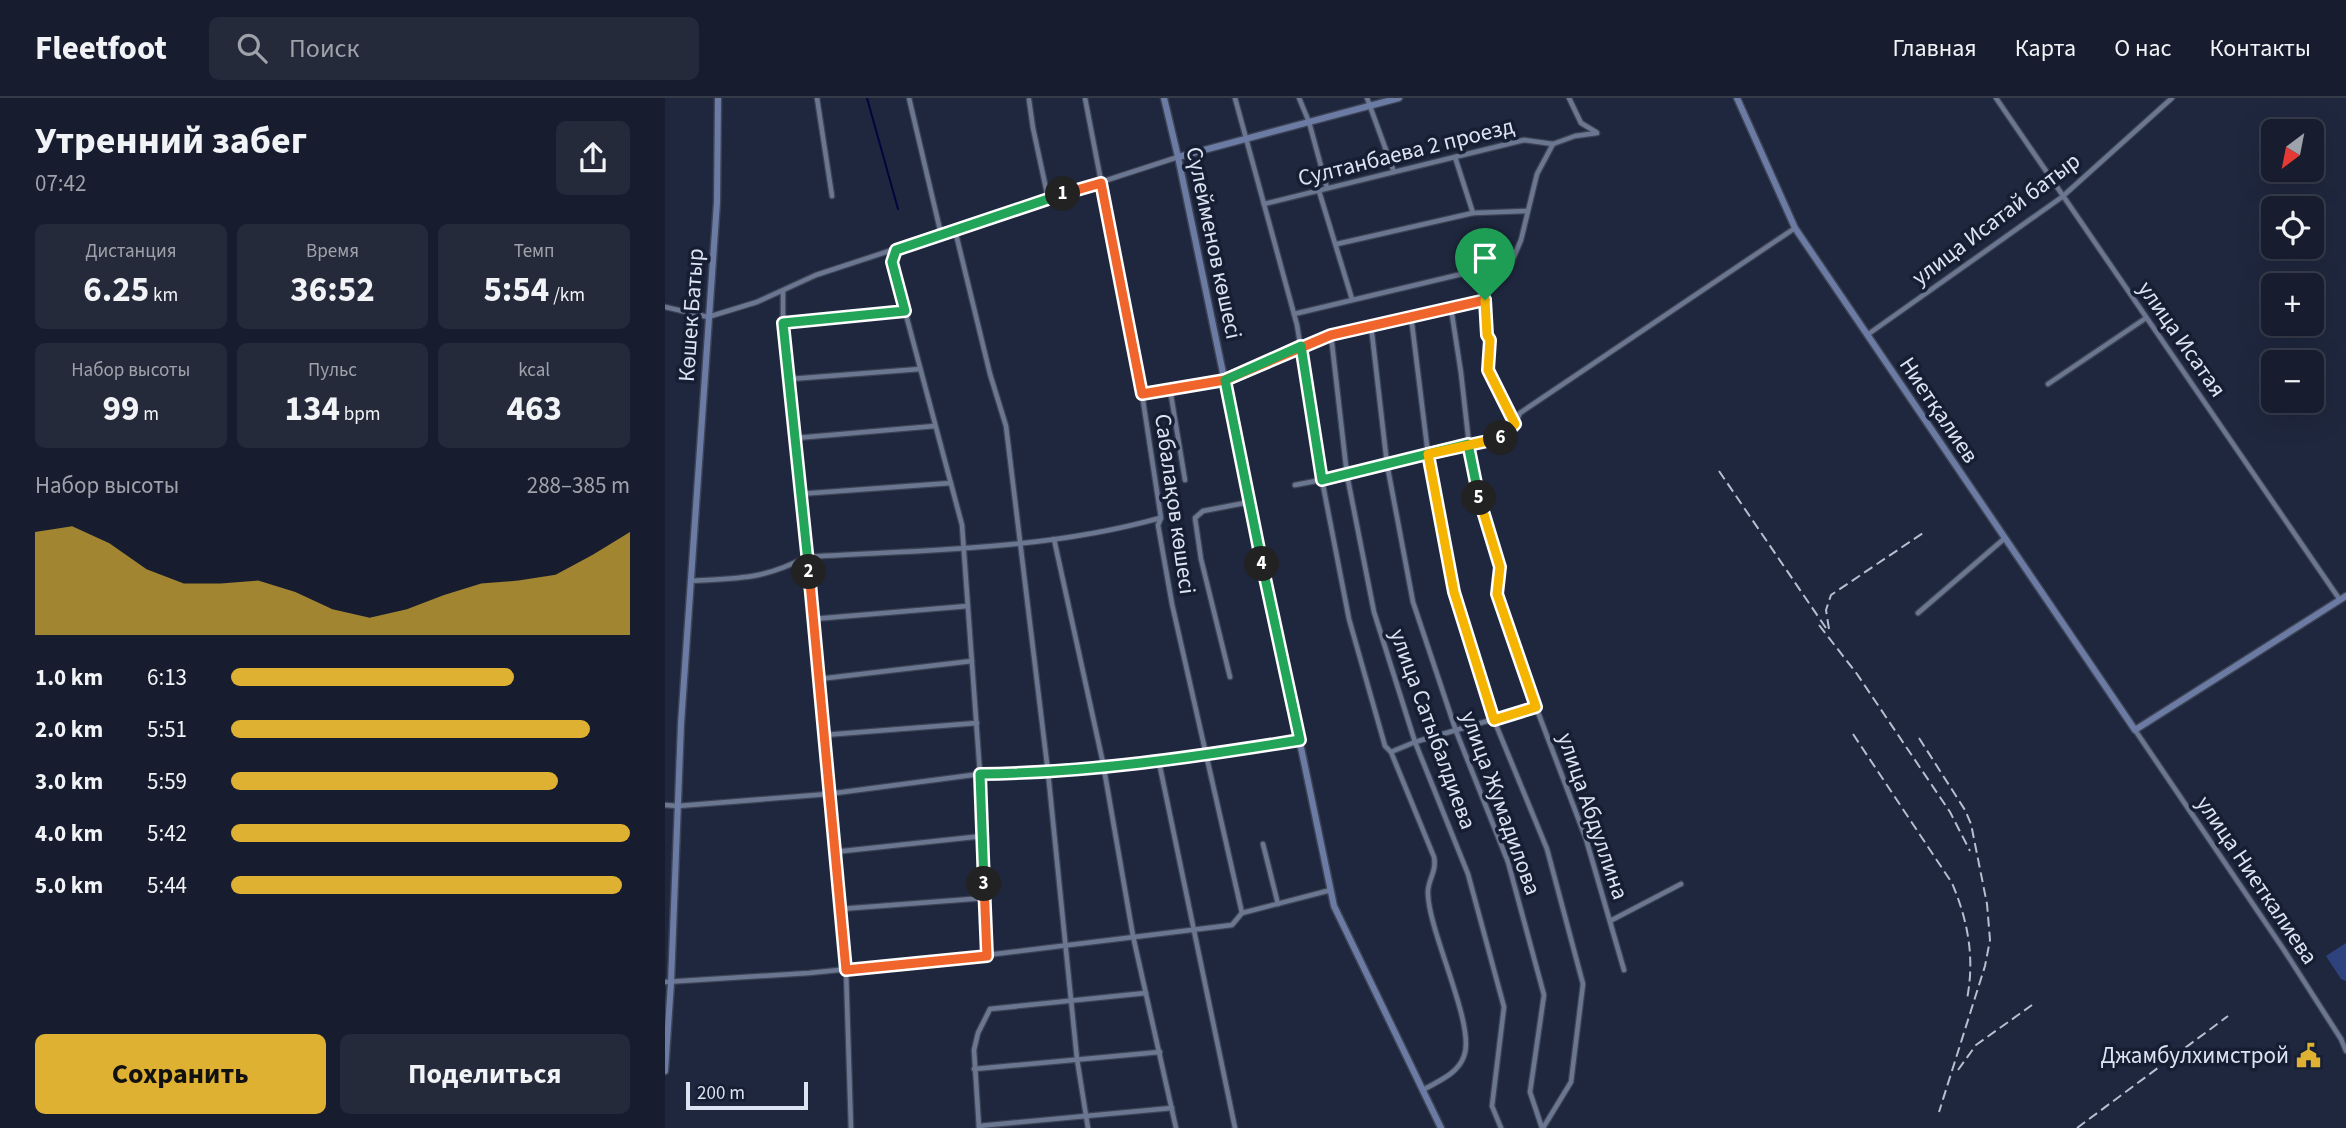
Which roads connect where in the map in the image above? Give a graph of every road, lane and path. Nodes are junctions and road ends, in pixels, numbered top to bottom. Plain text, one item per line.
1 (718, 98) edge
2 (817, 98) edge
3 (909, 98) edge
4 (1085, 98) edge
5 (1164, 98) edge
6 (1235, 98) edge
7 (1299, 98) edge
8 (1367, 98) edge
9 (1399, 98) edge
10 (1569, 98) edge
11 (1737, 98) edge
12 (1996, 98) edge
13 (2172, 98) edge
14 (1029, 100) dead end
15 (1370, 106) junction
16 (1309, 122) junction
17 (1581, 123) junction
18 (1575, 136) junction
19 (1246, 138) junction
20 (1553, 144) junction
21 (1178, 156) junction
22 (1455, 157) junction
23 (1394, 172) junction
24 (1101, 183) junction
25 (1327, 188) junction
26 (1319, 191) junction
27 (832, 196) dead end
28 (2062, 197) junction
29 (1048, 198) junction
30 (1264, 204) junction
31 (1527, 211) junction
32 (1473, 214) junction
33 (1795, 228) junction
34 (955, 230) junction
35 (941, 234) junction
36 (1337, 244) junction
37 (896, 250) junction
38 (1502, 270) junction
39 (783, 291) junction
40 (1352, 299) junction
41 (1485, 300) junction
42 (665, 307) edge
43 (1451, 308) junction
44 (905, 311) junction
45 (1294, 314) junction
46 (1411, 316) junction
47 (708, 317) junction
48 (2146, 318) junction
49 (783, 323) junction
50 (1371, 325) junction
51 (1331, 335) junction
52 (1867, 335) junction
53 (1301, 346) junction
54 (920, 369) junction
55 (790, 379) junction
56 (1225, 380) junction
57 (2048, 384) dead end
58 (1170, 389) junction
59 (1142, 394) junction
60 (1515, 424) junction
61 (935, 426) junction
62 (796, 438) junction
63 (1468, 444) junction
64 (1428, 454) junction
65 (1387, 464) junction
66 (1347, 475) junction
67 (1185, 480) dead end
68 (1322, 480) junction
69 (951, 483) junction
70 (1295, 485) dead end
71 (799, 494) junction
72 (1249, 502) junction
73 (1161, 518) junction
74 (1053, 538) junction
75 (2005, 538) junction
76 (1021, 542) junction
77 (964, 547) junction
78 (806, 557) junction
79 (691, 581) junction
80 (2343, 598) edge
81 (968, 606) junction
82 (1918, 613) dead end
83 (813, 619) junction
84 (972, 661) junction
85 (1230, 677) dead end
86 (819, 678) junction
87 (1536, 707) junction
88 (1494, 720) junction
89 (977, 723) junction
90 (2135, 730) junction
91 (1456, 731) junction
92 (824, 736) junction
93 (1300, 740) junction
94 (1415, 742) junction
95 (1391, 752) junction
96 (1207, 755) junction
97 (1159, 762) junction
98 (1104, 766) junction
99 (1048, 772) junction
100 (980, 774) junction
101 (828, 794) junction
102 (665, 805) edge
103 (678, 806) junction
104 (983, 836) junction
105 (1263, 844) dead end
106 (834, 852) junction
107 (1681, 884) dead end
108 (1331, 890) junction
109 (985, 898) junction
110 (1277, 904) junction
111 (840, 909) junction
112 (1242, 913) junction
113 (1610, 921) junction
114 (1193, 930) junction
115 (1133, 936) junction
116 (1065, 945) junction
117 (987, 956) junction
118 (846, 970) junction
119 (1624, 970) dead end
120 (668, 983) edge
121 (1146, 993) junction
122 (1072, 1000) junction
123 (2346, 1051) edge
124 (1160, 1052) junction
125 (1077, 1059) junction
126 (974, 1069) junction
127 (665, 1071) edge
128 (1423, 1090) junction
129 (1172, 1108) junction
130 (1088, 1116) junction
131 (979, 1127) edge
132 (851, 1128) edge
133 (1088, 1128) edge
134 (1176, 1128) edge
135 (1235, 1128) edge
136 (1441, 1128) edge
137 (1501, 1128) edge
138 (1542, 1128) edge

1 - 47 street, Көшек Батыр
2 - 27 street
3 - 35 street
4 - 24 street, Сабалақов көшесі
5 - 21 street, Сүлейменов көшесі
6 - 19 street
7 - 16 street
8 - 15 street
9 - 15 street
10 - 17 street
11 - 33 street, Ниетқалиев
12 - 28 street, улица Исатая
13 - 28 street, улица Исатай батыр
14 - 29 street
15 - 16 street
15 - 23 street
16 - 19 street
16 - 25 street
17 - 18 street
17 - 18 street, Султанбаева 2 проезд
18 - 20 street, Султанбаева 2 проезд
19 - 21 street
19 - 30 street
20 - 22 street, Султанбаева 2 проезд
20 - 31 street
21 - 24 street
21 - 56 street, Сүлейменов көшесі
22 - 23 street, Султанбаева 2 проезд
22 - 32 street
23 - 25 street, Султанбаева 2 проезд
24 - 29 street
24 - 59 street, Сабалақов көшесі
25 - 26 street, Султанбаева 2 проезд
26 - 30 street, Султанбаева 2 проезд
26 - 36 street
28 - 48 street, улица Исатая
28 - 52 street, улица Исатай батыр
29 - 34 street
30 - 45 street
31 - 32 street
31 - 38 street
32 - 36 street
33 - 52 street, Ниетқалиев
33 - 60 street
34 - 35 street
34 - 76 street
35 - 37 street
36 - 40 street
37 - 39 street
37 - 44 street
38 - 40 street
38 - 41 street
39 - 47 street
39 - 49 street
40 - 45 street
41 - 43 street
41 - 60 street
42 - 47 street
43 - 46 street
43 - 63 street, улица Абдуллина
44 - 49 street
44 - 54 street
45 - 53 street
46 - 50 street
46 - 64 street
47 - 79 street, Көшек Батыр
48 - 57 street
48 - 80 street, улица Исатая
49 - 55 street
50 - 51 street
50 - 65 street, улица Жумадилова
51 - 53 street
51 - 66 street, улица Сатыбалдиева
52 - 75 street, Ниетқалиев
53 - 56 street
53 - 68 street
54 - 55 street
54 - 61 street
55 - 62 street
56 - 58 street
56 - 72 street, Сүлейменов көшесі
58 - 59 street
58 - 67 street
59 - 73 street, Сабалақов көшесі
60 - 63 street
61 - 62 street
61 - 69 street
62 - 71 street
63 - 64 street
63 - 87 street, улица Абдуллина
64 - 65 street
64 - 88 street
65 - 66 street
65 - 91 street, улица Жумадилова
66 - 68 street
66 - 94 street, улица Сатыбалдиева
68 - 70 street
68 - 95 street
69 - 71 street
69 - 77 street
71 - 78 street
72 - 85 street
72 - 93 street, Сүлейменов көшесі
73 - 74 street
73 - 96 street, Сабалақов көшесі
74 - 76 street
74 - 98 street
75 - 82 street
75 - 90 street, Ниетқалиев
76 - 77 street
76 - 99 street
77 - 78 street
77 - 81 street
78 - 79 street
78 - 83 street
79 - 103 street, Көшек Батыр
80 - 90 street
81 - 83 street
81 - 84 street
83 - 86 street
84 - 86 street
84 - 89 street
86 - 92 street
87 - 88 street
87 - 113 street, улица Абдуллина
88 - 91 street
88 - 138 street
89 - 92 street
89 - 100 street
90 - 123 street, улица Ниеткалиева
91 - 94 street
91 - 138 street, улица Жумадилова
92 - 101 street
93 - 96 street
93 - 108 street, Сүлейменов көшесі
94 - 95 street
94 - 137 street, улица Сатыбалдиева
95 - 128 street
96 - 97 street
96 - 112 street, Сабалақов көшесі
97 - 98 street
97 - 114 street
98 - 99 street
98 - 115 street
99 - 100 street
99 - 116 street
100 - 101 street
100 - 104 street
101 - 103 street
101 - 106 street
102 - 103 street
103 - 120 street, Көшек Батыр
104 - 106 street
104 - 109 street
105 - 110 street
106 - 111 street
107 - 113 street
108 - 110 street
108 - 128 street, Сүлейменов көшесі
109 - 111 street
109 - 117 street
110 - 112 street
111 - 118 street
112 - 114 street
113 - 119 street, улица Абдуллина
114 - 115 street
114 - 135 street
115 - 116 street
115 - 121 street
116 - 117 street
116 - 122 street
117 - 118 street
118 - 120 street
118 - 132 street
120 - 127 street, Көшек Батыр
121 - 122 street
121 - 124 street
122 - 125 street
122 - 126 street
124 - 125 street
124 - 129 street
125 - 126 street
125 - 130 street
126 - 131 street
128 - 136 street, Сүлейменов көшесі
129 - 130 street
129 - 134 street
130 - 131 street
130 - 133 street

